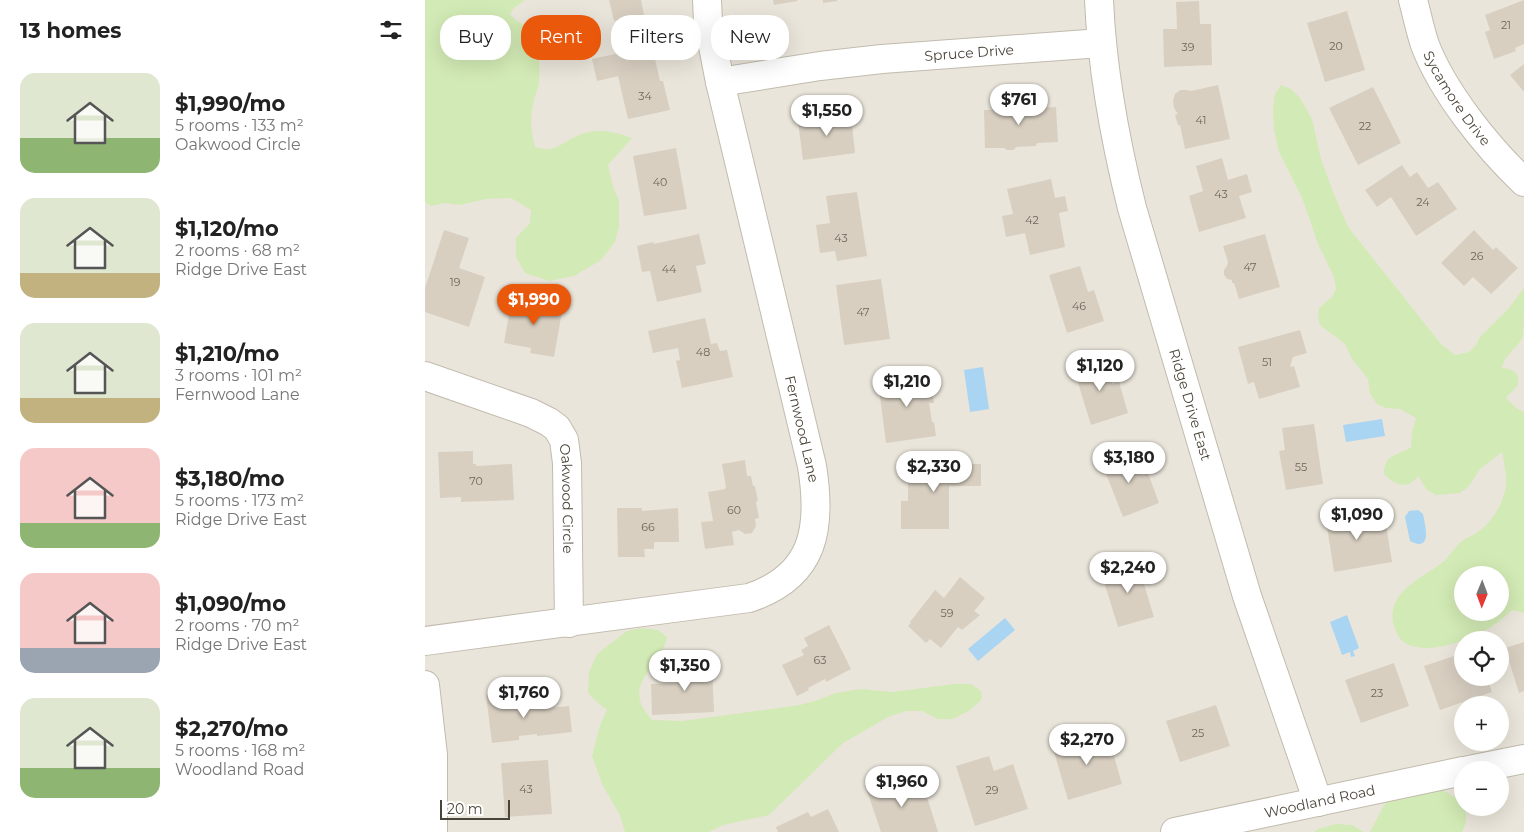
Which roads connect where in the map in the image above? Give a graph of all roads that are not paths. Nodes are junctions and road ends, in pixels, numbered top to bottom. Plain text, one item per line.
1 (707, 0) edge
2 (1099, 0) edge
3 (1413, 0) edge
4 (1101, 43) junction
5 (720, 82) junction
6 (1524, 182) edge
7 (425, 376) edge
8 (569, 623) junction
9 (425, 641) edge
10 (425, 685) edge
11 (1524, 759) edge
12 (1509, 762) edge
13 (1454, 773) edge
14 (1318, 802) junction
15 (433, 832) edge
16 (1175, 832) edge

1 - 5 street, Fernwood Lane
2 - 4 street, Ridge Drive East
3 - 6 street, Sycamore Drive
4 - 5 street, Spruce Drive
4 - 14 street, Ridge Drive East
5 - 8 street, Fernwood Lane
7 - 8 street, Oakwood Circle
8 - 9 street, Fernwood Lane
10 - 15 street
11 - 12 street
13 - 14 street, Woodland Road
14 - 16 street, Woodland Road

